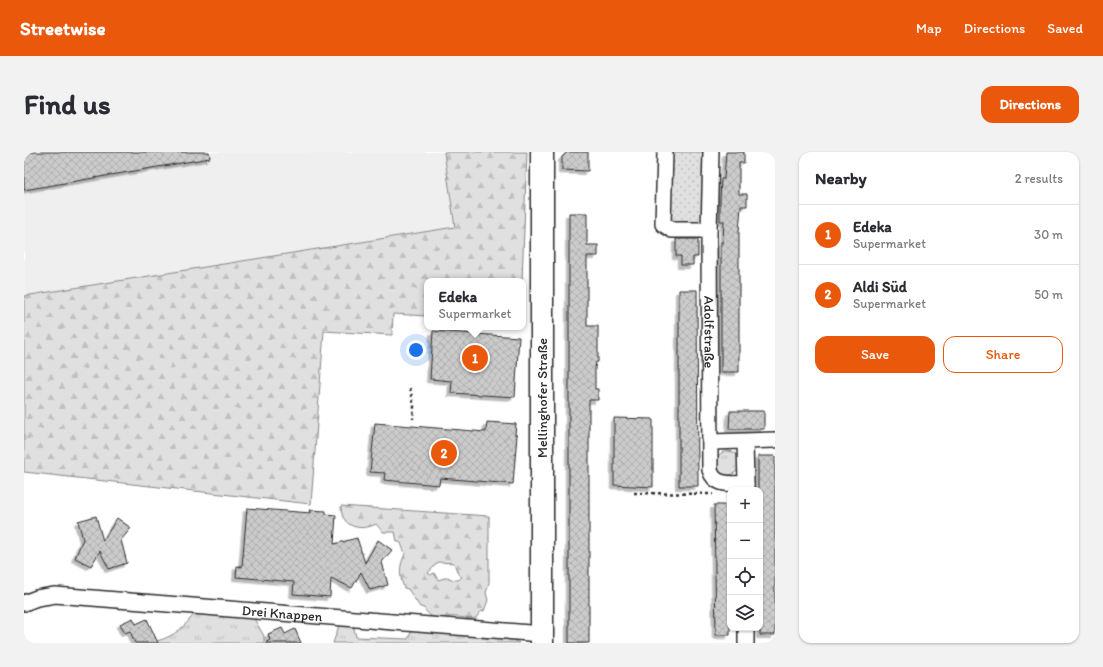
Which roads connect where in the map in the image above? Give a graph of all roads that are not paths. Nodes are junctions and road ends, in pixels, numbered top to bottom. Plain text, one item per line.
1 (542, 152) edge
2 (664, 152) edge
3 (710, 152) edge
4 (709, 230) junction
5 (775, 440) edge
6 (710, 442) junction
7 (745, 442) junction
8 (746, 487) edge
9 (24, 603) edge
10 (746, 631) edge
11 (542, 638) edge
12 (746, 643) edge

1 - 11 main road, Mellinghofer Straße
2 - 4 street
3 - 4 street, Adolfstraße
4 - 6 street, Adolfstraße
5 - 7 street
6 - 7 street
6 - 8 street, Adolfstraße
7 - 8 street
9 - 11 street, Drei Knappen
10 - 12 street

